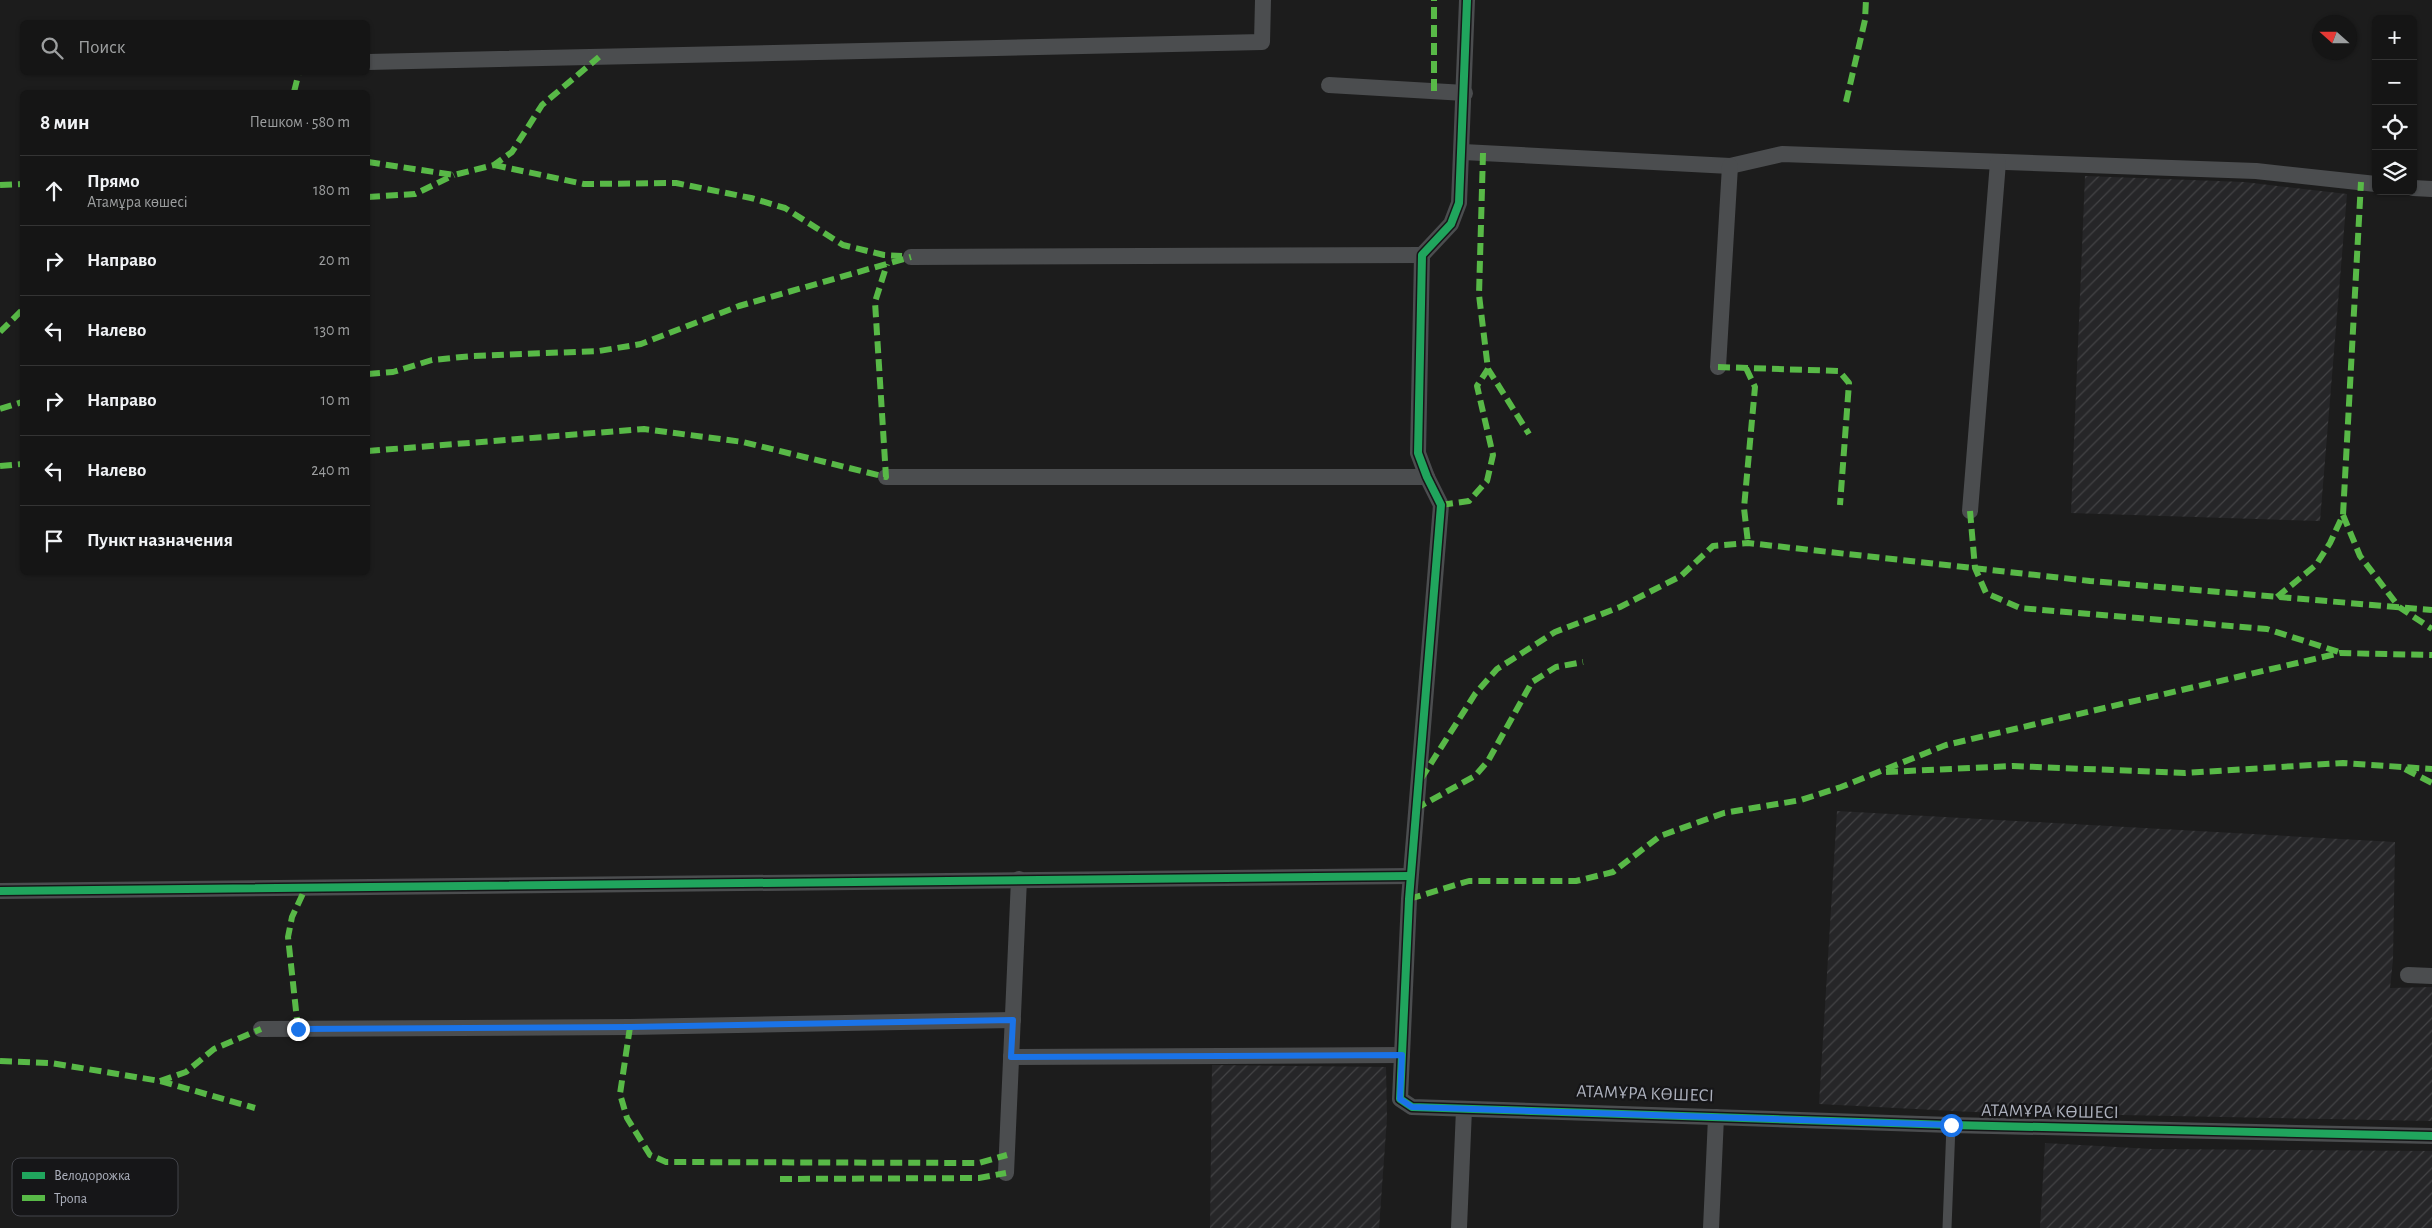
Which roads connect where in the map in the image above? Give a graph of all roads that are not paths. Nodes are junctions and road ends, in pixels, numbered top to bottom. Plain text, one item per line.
1 (1263, 0) edge
2 (1467, 0) edge
3 (370, 62) edge
4 (1329, 86) dead end
5 (1464, 93) junction
6 (1463, 152) junction
7 (1998, 162) junction
8 (1730, 166) junction
9 (2372, 184) edge
10 (2417, 188) edge
11 (2432, 190) edge
12 (1422, 255) junction
13 (911, 257) dead end
14 (1718, 367) dead end
15 (886, 477) dead end
16 (1427, 477) junction
17 (1970, 511) dead end
18 (1410, 876) junction
19 (1019, 879) junction
20 (0, 891) edge
21 (2408, 975) dead end
22 (2432, 976) edge
23 (1013, 1020) junction
24 (261, 1029) dead end
25 (1402, 1055) junction
26 (1011, 1057) junction
27 (1464, 1109) junction
28 (1716, 1116) junction
29 (1951, 1125) junction
30 (2432, 1136) edge
31 (1006, 1173) dead end
32 (1459, 1228) edge
33 (1711, 1228) edge
34 (1947, 1228) edge

1 - 3 street
2 - 5 street
4 - 5 street
5 - 6 street
6 - 8 street
6 - 12 street
7 - 8 street
7 - 9 street
7 - 17 street
8 - 14 street
10 - 11 street
12 - 13 street
12 - 16 street
15 - 16 street
16 - 18 street
18 - 19 street
18 - 25 street
19 - 20 street
19 - 23 street
21 - 22 street
23 - 24 street
23 - 26 street
25 - 26 street
25 - 27 street, АТАМҰРА КӨШЕСІ
26 - 31 street
27 - 28 street, АТАМҰРА КӨШЕСІ
27 - 32 street
28 - 29 street, АТАМҰРА КӨШЕСІ
28 - 33 street
29 - 30 street, АТАМҰРА КӨШЕСІ
29 - 34 lane

